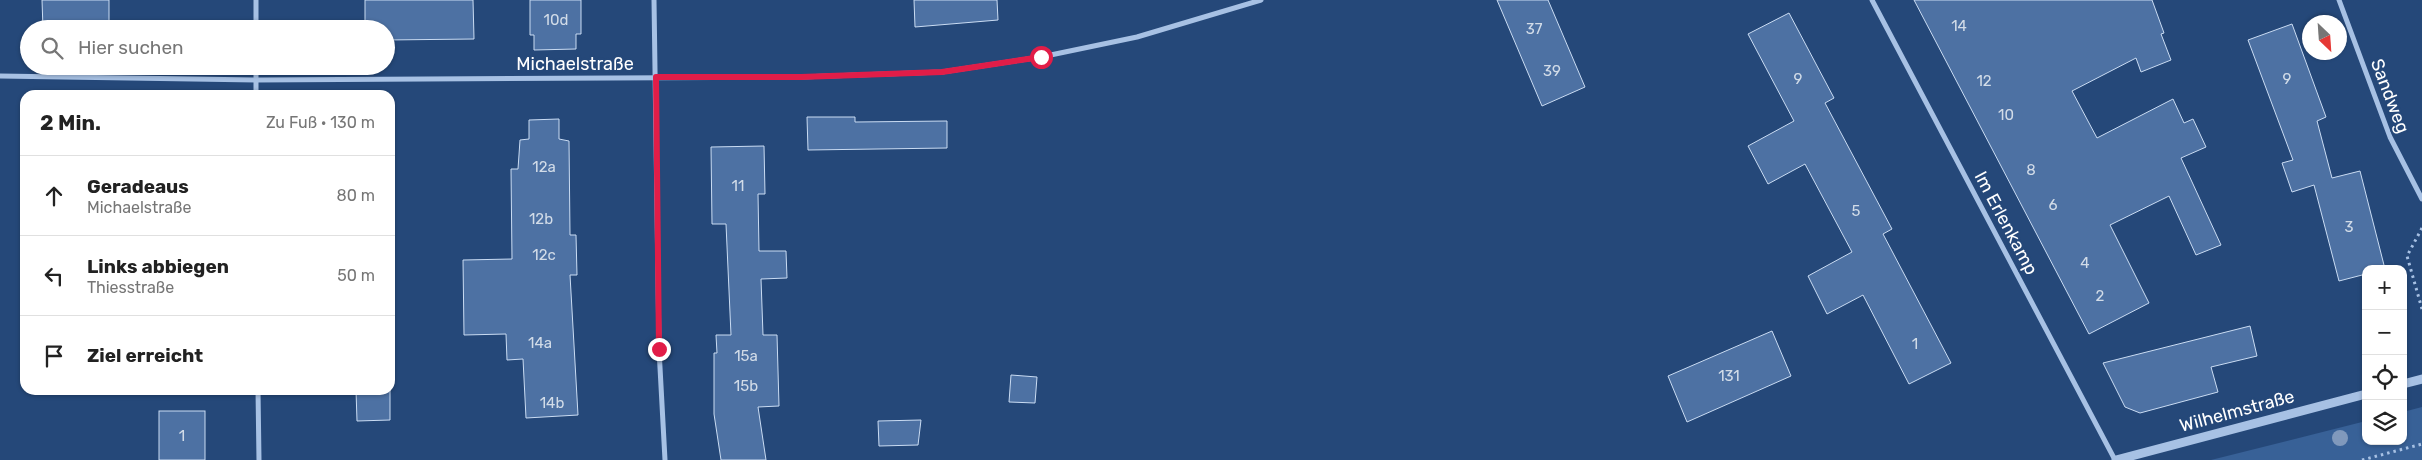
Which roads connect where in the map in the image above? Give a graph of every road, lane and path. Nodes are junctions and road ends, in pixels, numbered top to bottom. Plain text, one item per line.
1 (256, 0) edge
2 (654, 0) edge
3 (1261, 0) edge
4 (1872, 0) edge
5 (2339, 0) edge
6 (256, 20) edge
7 (256, 75) edge
8 (0, 76) edge
9 (656, 77) junction
10 (256, 80) junction
11 (256, 90) edge
12 (2422, 199) edge
13 (2422, 228) edge
14 (2422, 309) edge
15 (2422, 380) edge
16 (2407, 383) edge
17 (258, 395) edge
18 (2362, 395) edge
19 (2422, 444) edge
20 (258, 460) edge
21 (665, 460) edge
22 (2115, 460) edge
23 (2362, 460) edge

1 - 6 street
2 - 9 street
3 - 9 street, Michaelstraße
4 - 22 street, Im Erlenkamp
5 - 12 street, Sandweg
7 - 10 street
8 - 10 street, Michaelstraße
9 - 10 street, Michaelstraße
9 - 21 street
10 - 11 street
13 - 14 path
15 - 16 street
17 - 20 street
18 - 22 street, Wilhelmstraße
19 - 23 path

